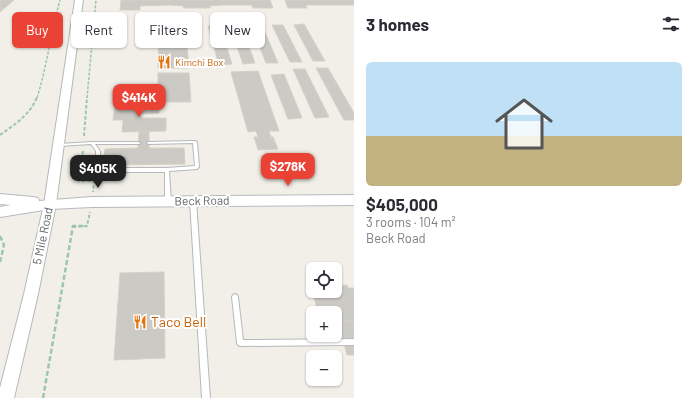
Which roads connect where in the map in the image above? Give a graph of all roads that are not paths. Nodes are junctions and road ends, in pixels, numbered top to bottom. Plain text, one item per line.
1 (79, 0) edge
2 (149, 142) dead end
3 (138, 143) dead end
4 (92, 144) junction
5 (59, 145) junction
6 (167, 170) junction
7 (0, 199) edge
8 (354, 200) edge
9 (193, 201) junction
10 (168, 202) junction
11 (50, 204) junction
12 (0, 212) edge
13 (235, 297) dead end
14 (354, 342) edge
15 (6, 398) edge
16 (206, 398) edge

1 - 5 street, 5 Mile Road
2 - 6 lane
3 - 4 lane
4 - 5 lane
4 - 6 lane
5 - 11 street, 5 Mile Road
6 - 10 lane
7 - 11 main road, Beck Road
8 - 9 main road, Beck Road
9 - 10 main road, Beck Road
9 - 16 lane
10 - 11 main road, Beck Road
11 - 12 main road, Beck Road
11 - 15 street, 5 Mile Road
13 - 14 lane

